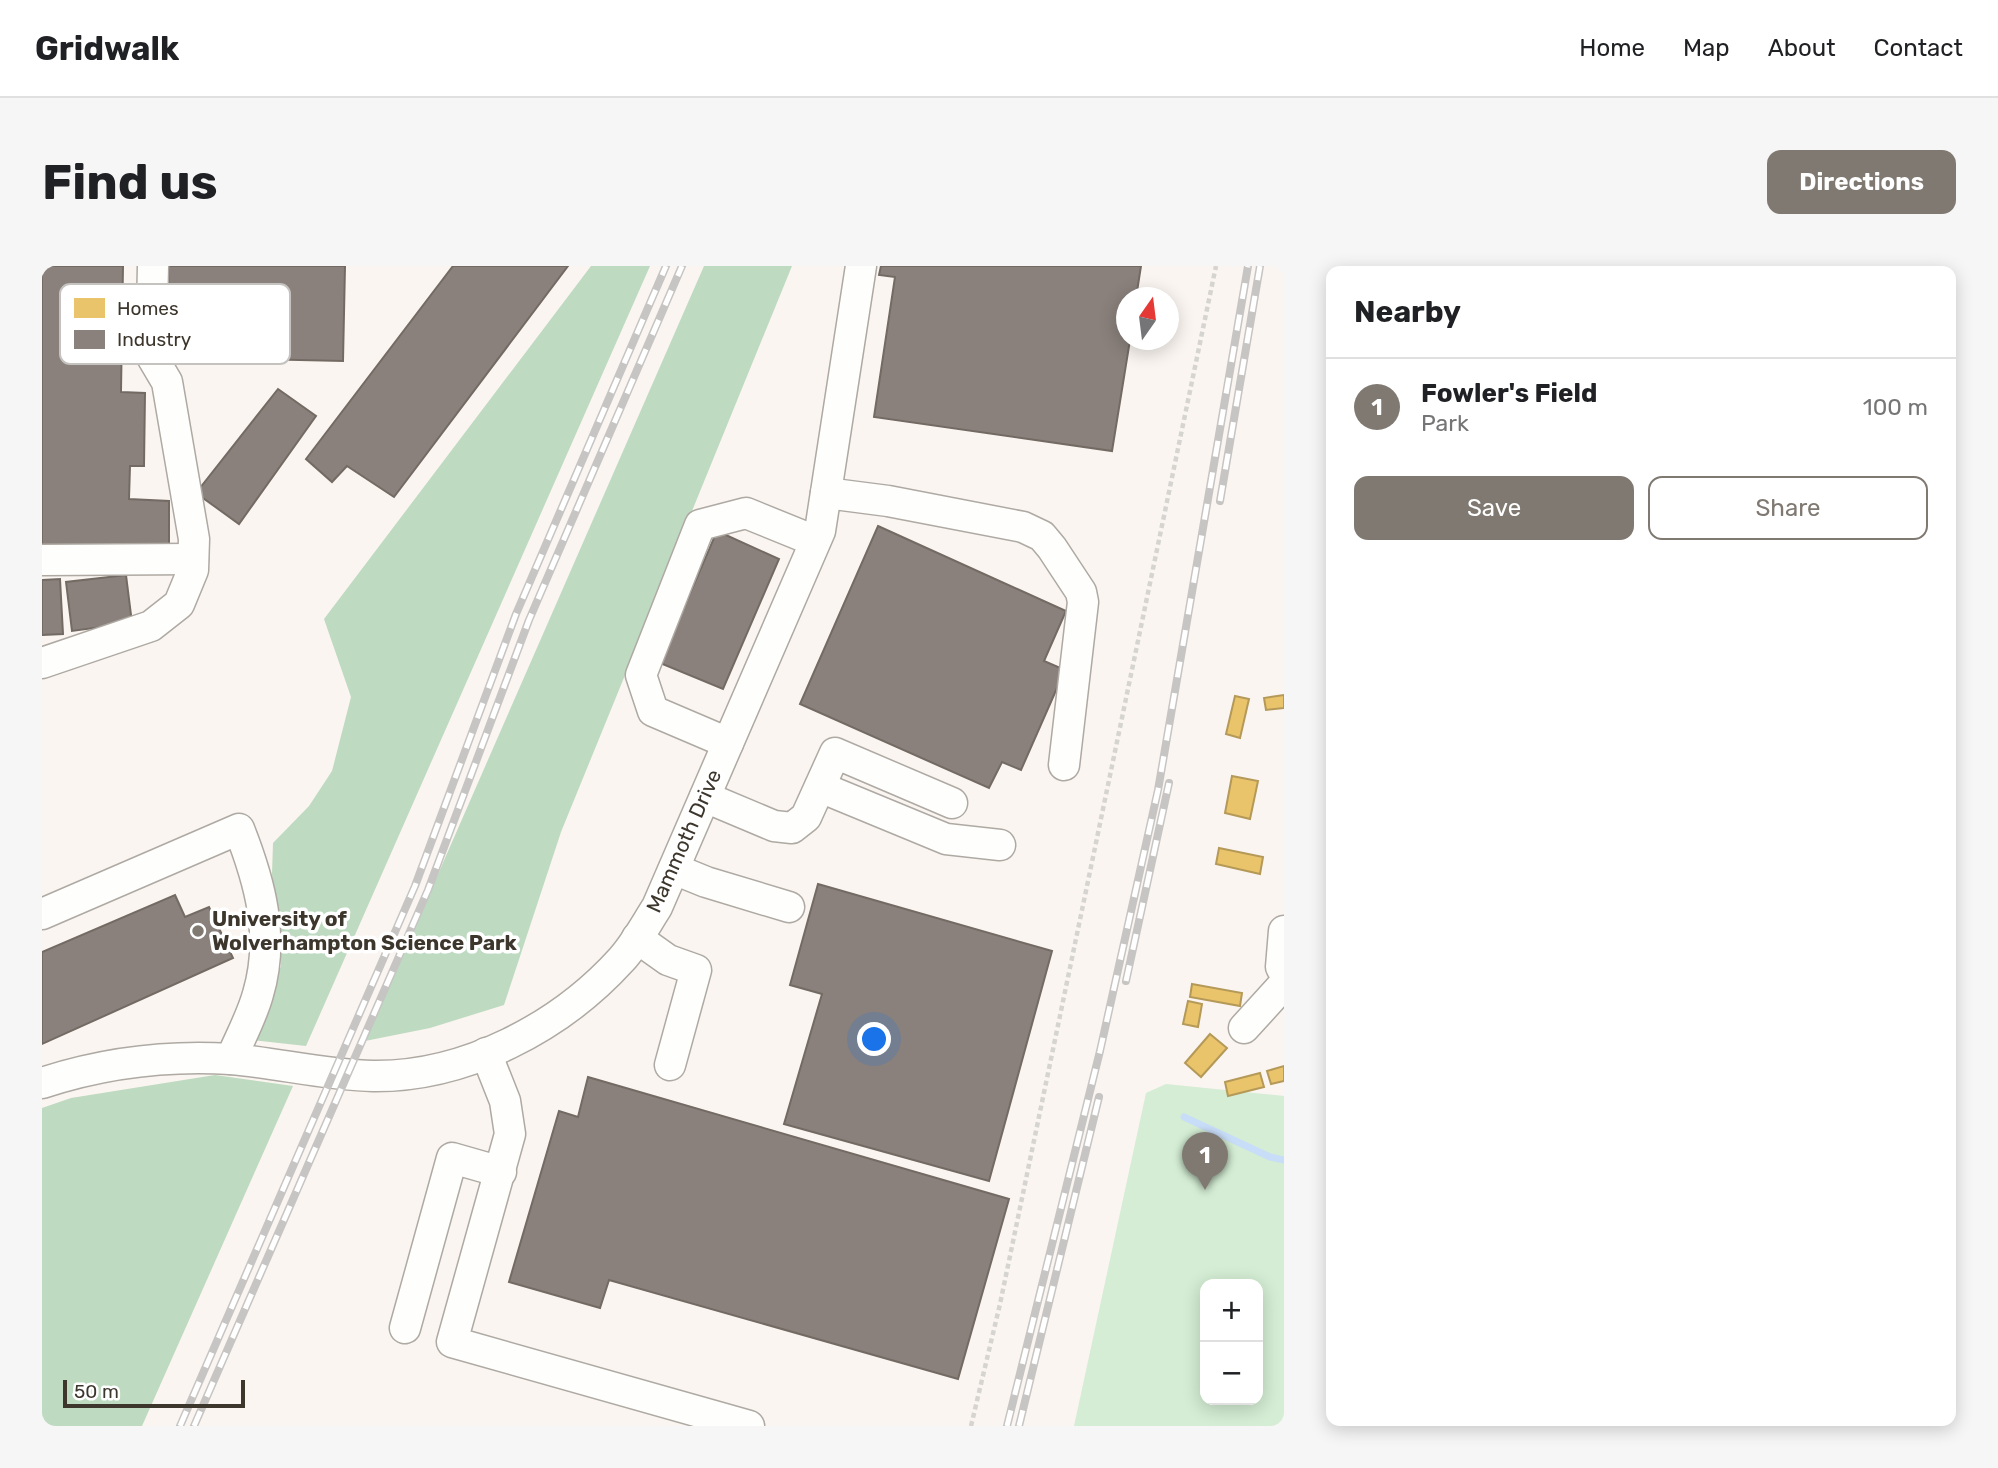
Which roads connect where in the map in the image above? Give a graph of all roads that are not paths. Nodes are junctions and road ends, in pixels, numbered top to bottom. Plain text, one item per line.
1 (153, 266) edge
2 (860, 266) edge
3 (153, 284) edge
4 (156, 364) edge
5 (826, 493) junction
6 (815, 541) junction
7 (193, 559) junction
8 (42, 560) edge
9 (42, 663) edge
10 (729, 743) junction
11 (1064, 765) dead end
12 (820, 786) junction
13 (705, 797) junction
14 (952, 803) dead end
15 (1000, 845) dead end
16 (674, 869) junction
17 (789, 907) dead end
18 (42, 914) edge
19 (1284, 931) edge
20 (637, 938) junction
21 (1284, 972) edge
22 (1284, 984) edge
23 (1244, 1028) dead end
24 (486, 1053) junction
25 (231, 1059) junction
26 (670, 1065) dead end
27 (42, 1083) edge
28 (501, 1172) junction
29 (405, 1328) dead end
30 (749, 1426) edge

1 - 3 street
2 - 5 street, Mammoth Drive
4 - 7 street
5 - 6 street, Mammoth Drive
5 - 11 street
6 - 10 street, Mammoth Drive
6 - 10 street
7 - 8 street
7 - 9 street
10 - 13 street, Mammoth Drive
12 - 13 street
12 - 14 street
12 - 15 street
13 - 16 street, Mammoth Drive
16 - 17 street
16 - 20 street, Mammoth Drive
18 - 25 street
19 - 21 street
20 - 24 street, Mammoth Drive
20 - 26 street
22 - 23 street
24 - 25 street, Mammoth Drive
24 - 28 street
25 - 27 street, Mammoth Drive
28 - 29 street
28 - 30 street

